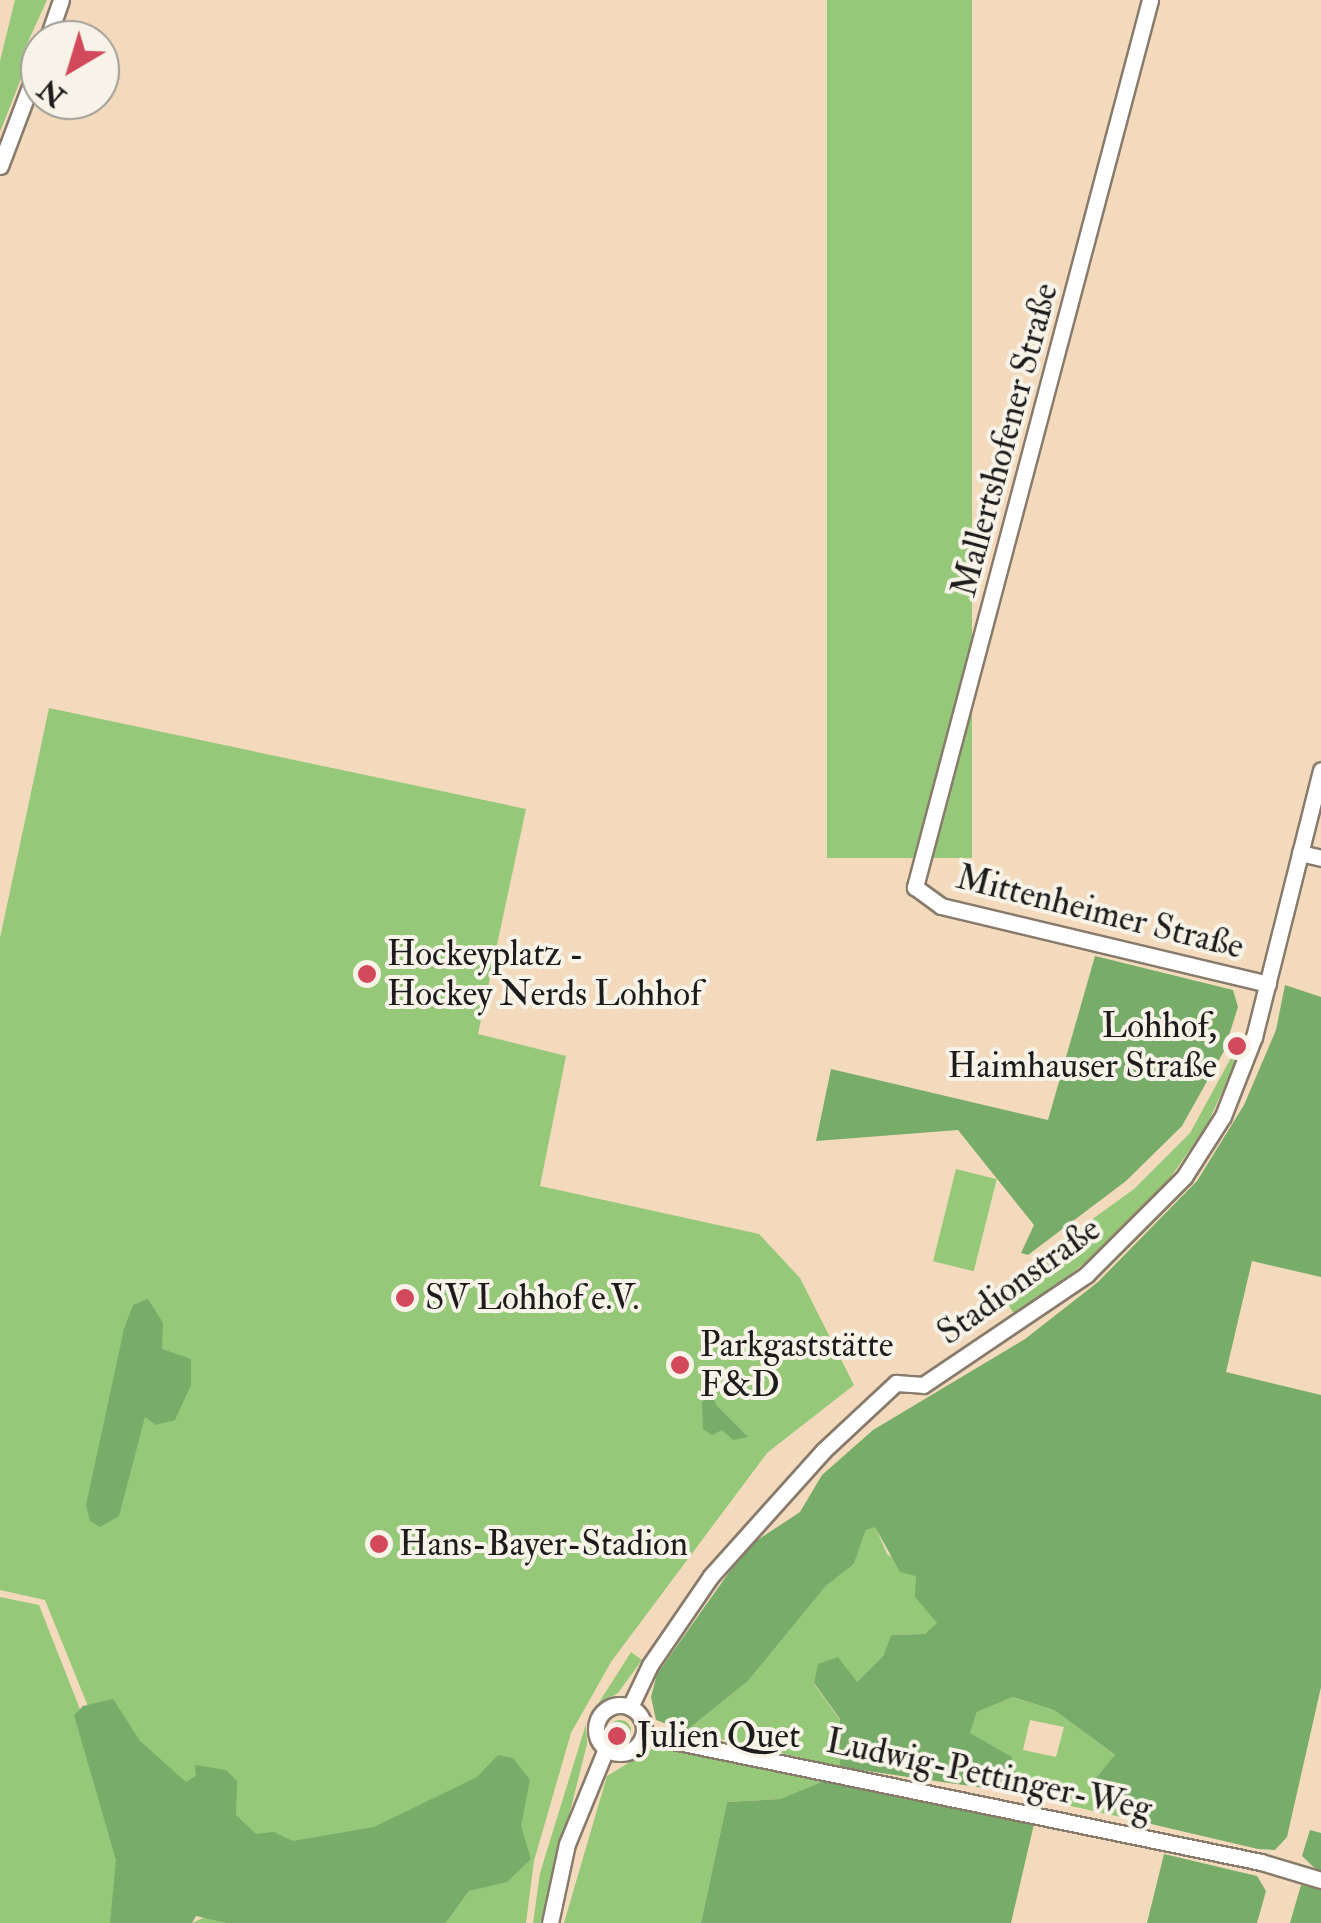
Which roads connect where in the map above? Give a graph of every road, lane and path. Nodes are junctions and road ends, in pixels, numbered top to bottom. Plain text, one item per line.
1 (1150, 0) edge
2 (20, 113) edge
3 (0, 166) edge
4 (1321, 770) edge
5 (1300, 853) junction
6 (1321, 858) edge
7 (919, 894) joint
8 (1268, 984) junction
9 (630, 1707) junction
10 (644, 1735) junction
11 (606, 1749) junction
12 (1321, 1880) edge
13 (550, 1923) edge

1 - 7 street, Mallertshofener Straße
2 - 3 street
4 - 5 street
5 - 6 street
5 - 8 street
7 - 8 street, Mittenheimer Straße
8 - 9 street, Stadionstraße
9 - 10 street
9 - 11 street, Stadionstraße
10 - 11 street
10 - 12 street, Ludwig-Pettinger-Weg
11 - 13 street, Stadionstraße

